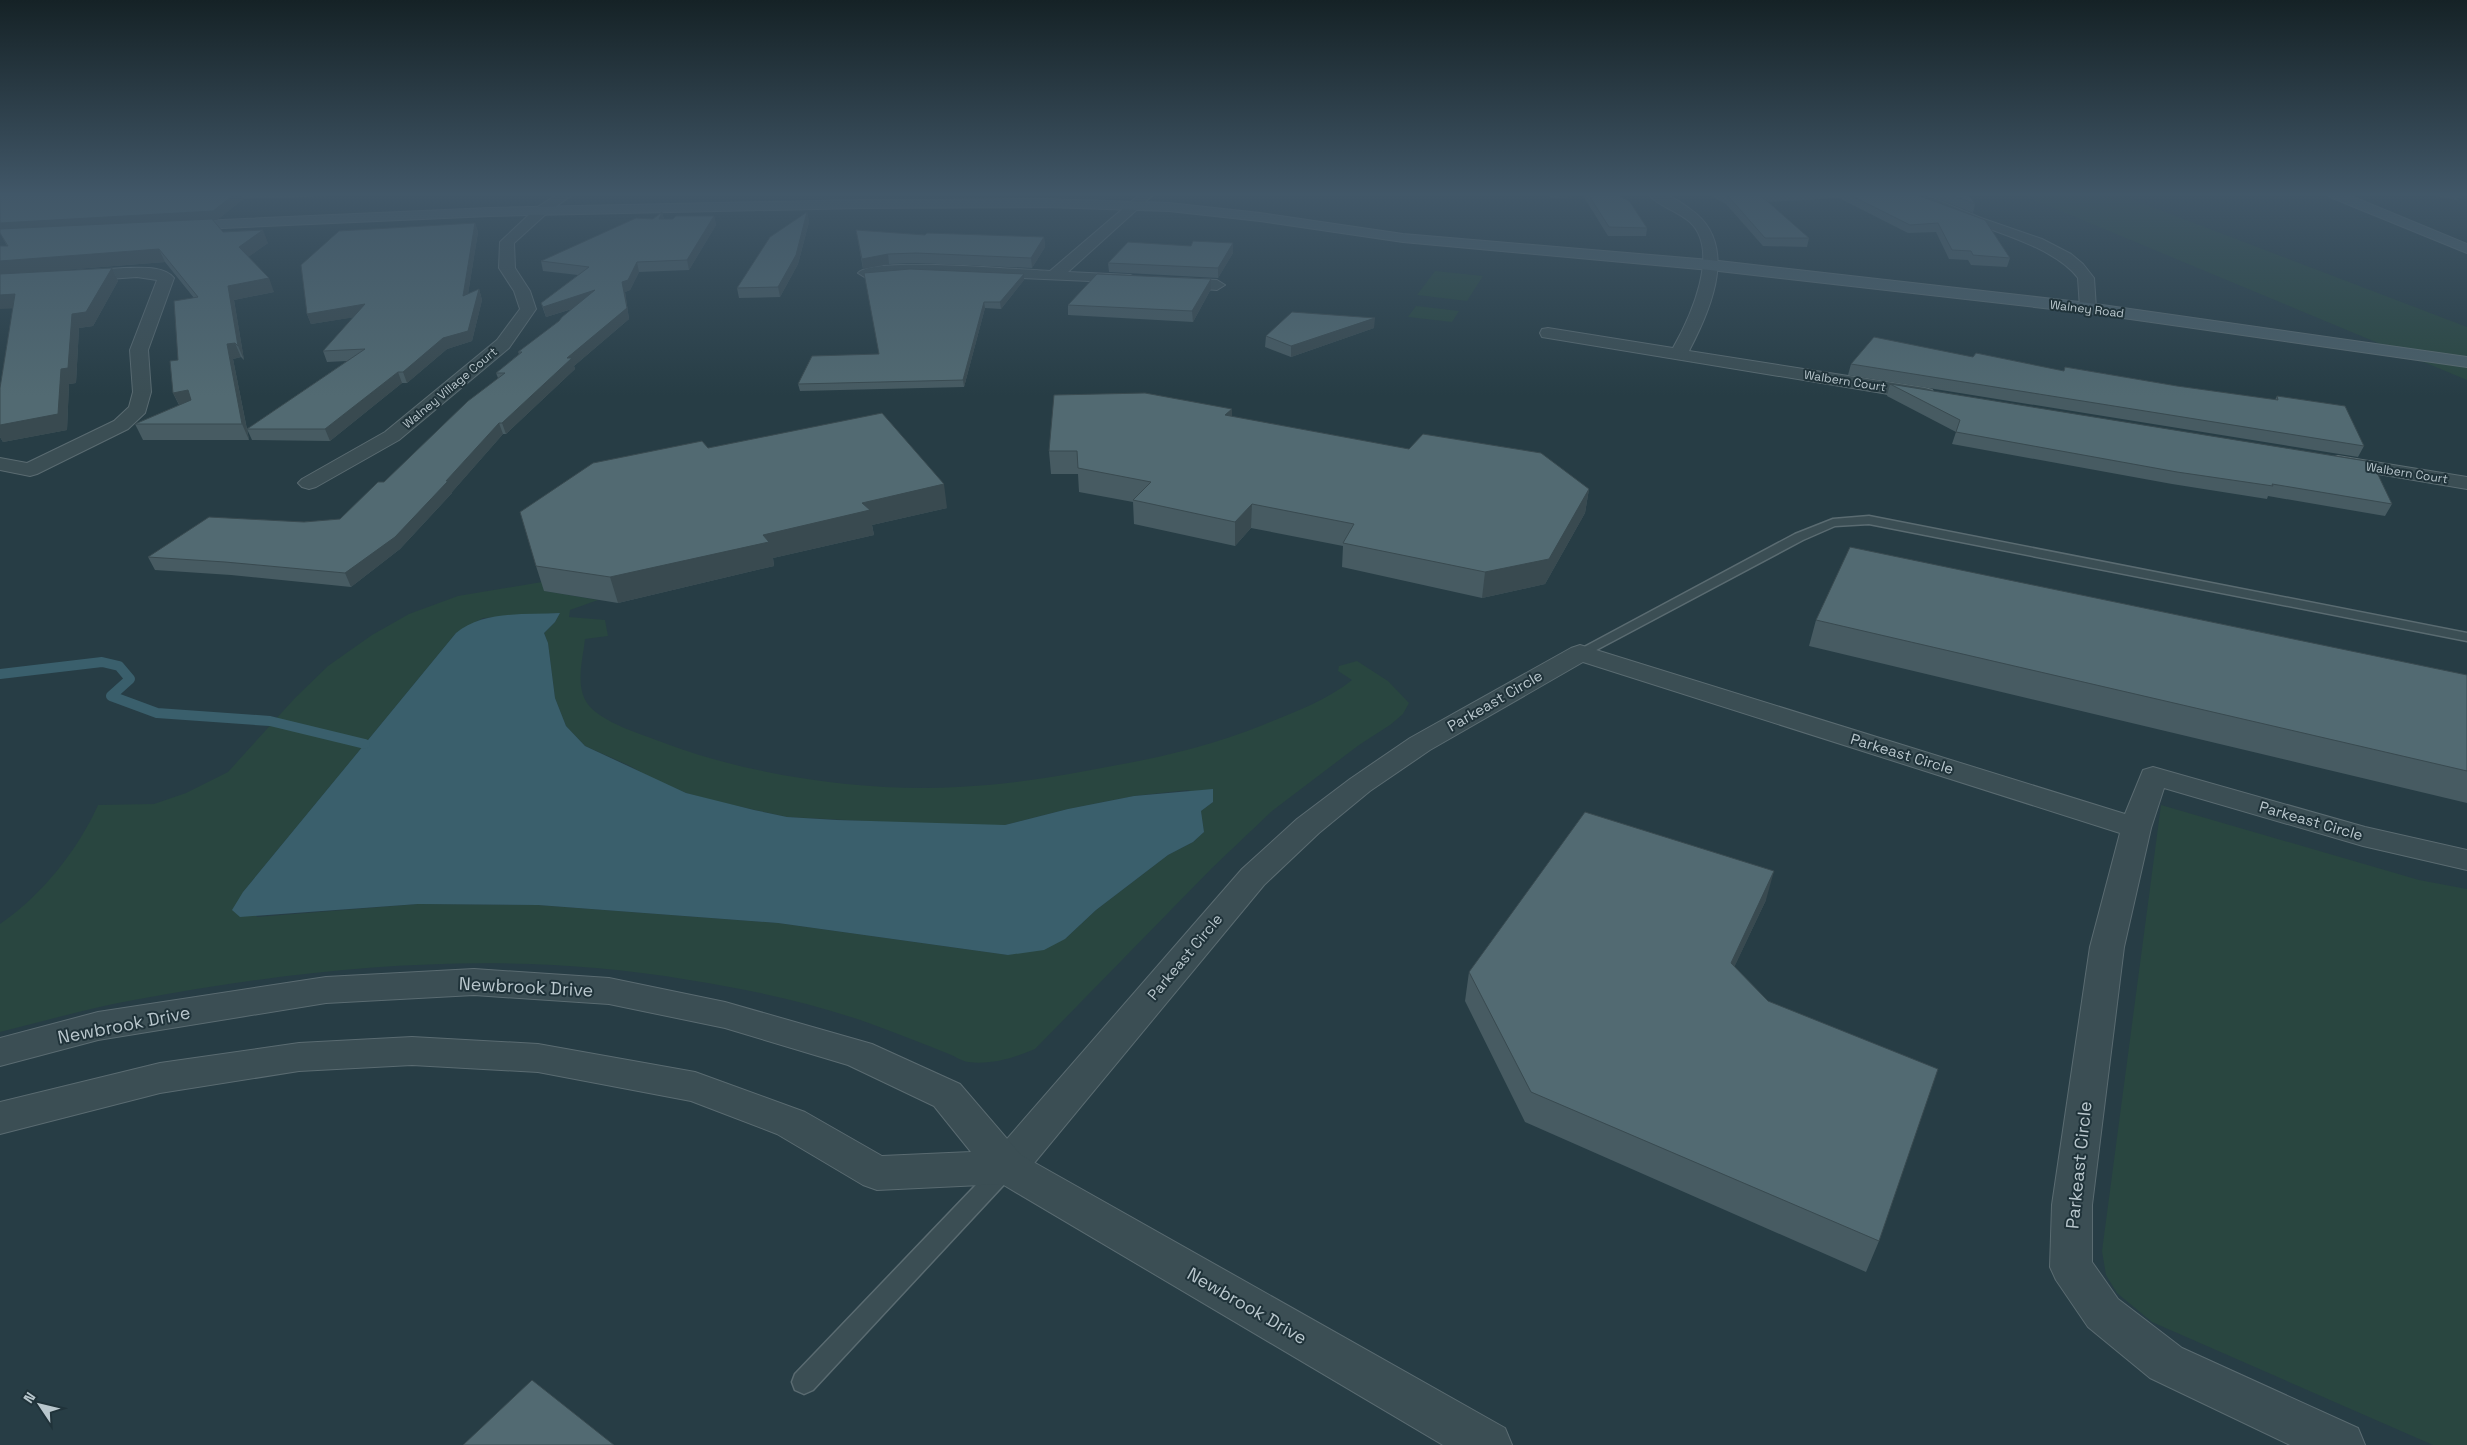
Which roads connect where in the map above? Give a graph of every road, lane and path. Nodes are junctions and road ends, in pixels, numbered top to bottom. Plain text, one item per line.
1 (507, 261) edge
2 (1070, 261) edge
3 (1668, 261) edge
4 (1710, 261) edge
5 (2070, 261) edge
6 (1710, 265) junction
7 (866, 273) edge
8 (1055, 274) junction
9 (66, 277) edge
10 (1216, 285) edge
11 (2088, 308) junction
12 (1548, 332) dead end
13 (1678, 354) junction
14 (2467, 362) edge
15 (1940, 397) edge
16 (2320, 459) edge
17 (0, 464) edge
18 (310, 482) dead end
19 (2467, 483) edge
20 (2467, 636) edge
21 (1580, 653) junction
22 (2136, 828) junction
23 (2467, 860) edge
24 (0, 1052) edge
25 (0, 1118) edge
26 (1007, 1167) junction
27 (804, 1382) dead end
28 (1488, 1445) edge
29 (2341, 1445) edge

1 - 18 street, Walney Village Court
2 - 8 street
3 - 6 main road, Walney Road
4 - 6 street
5 - 11 street
6 - 11 main road, Walney Road
6 - 13 street
7 - 8 street
8 - 10 street
9 - 17 street
11 - 14 main road, Walney Road
12 - 13 street, Walbern Court
13 - 15 street, Walbern Court
16 - 19 street, Walbern Court
20 - 21 lane
21 - 22 street, Parkeast Circle
21 - 26 street, Parkeast Circle
22 - 23 street, Parkeast Circle
22 - 29 street, Parkeast Circle
24 - 26 street, Newbrook Drive
25 - 26 street
26 - 27 lane
26 - 28 street, Newbrook Drive

